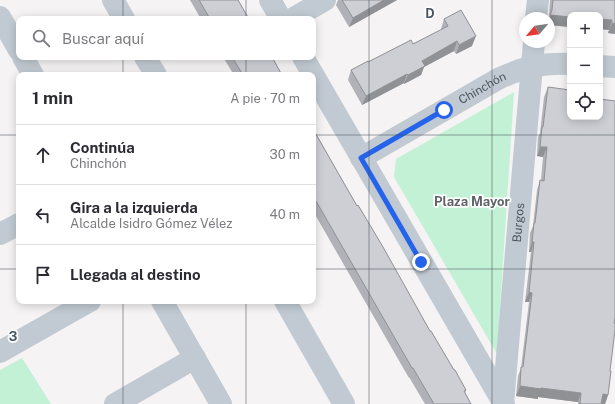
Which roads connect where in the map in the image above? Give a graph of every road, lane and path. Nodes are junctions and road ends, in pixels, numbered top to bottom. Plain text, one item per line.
1 (113, 0) edge
2 (270, 0) edge
3 (325, 0) edge
4 (538, 0) edge
5 (537, 12) edge
6 (122, 16) edge
7 (279, 16) edge
8 (297, 16) edge
9 (0, 17) edge
10 (534, 48) edge
11 (14, 49) edge
12 (22, 60) edge
13 (147, 60) edge
14 (305, 60) edge
15 (567, 64) edge
16 (532, 66) junction
17 (603, 66) edge
18 (615, 67) edge
19 (31, 72) edge
20 (154, 72) edge
21 (312, 72) edge
22 (316, 80) edge
23 (361, 158) junction
24 (85, 304) edge
25 (164, 304) edge
26 (287, 304) edge
27 (0, 352) edge
28 (195, 358) junction
29 (504, 403) edge
30 (115, 404) edge
31 (221, 404) edge
32 (344, 404) edge

1 - 6 street
2 - 7 street
3 - 8 street
4 - 5 street
9 - 11 street
10 - 16 street, Burgos
12 - 19 street
13 - 20 street
14 - 21 street
15 - 16 street, Chinchón
16 - 23 street, Chinchón
16 - 29 street, Burgos
17 - 18 street
22 - 23 street
23 - 29 street
24 - 27 street
25 - 28 street
26 - 32 street
28 - 30 street
28 - 31 street

